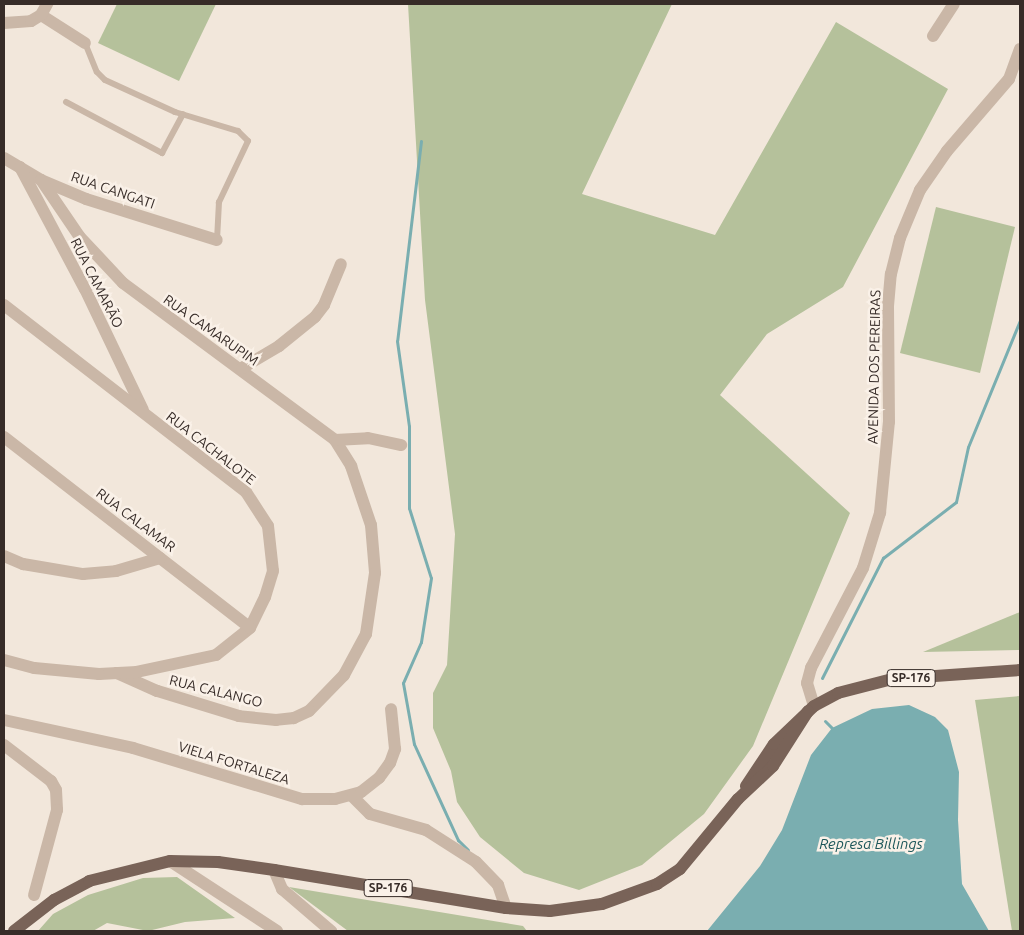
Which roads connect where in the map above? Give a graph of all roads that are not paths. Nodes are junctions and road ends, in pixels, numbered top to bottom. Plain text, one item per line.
1 (954, 4) edge
2 (44, 9) edge
3 (4, 23) edge
4 (933, 36) dead end
5 (85, 43) joint
6 (1020, 49) edge
7 (66, 102) dead end
8 (183, 114) junction
9 (4, 158) edge
10 (20, 167) junction
11 (41, 180) junction
12 (217, 240) joint
13 (341, 264) dead end
14 (4, 305) edge
15 (242, 368) junction
16 (144, 414) junction
17 (4, 437) edge
18 (334, 440) junction
19 (401, 444) dead end
20 (4, 556) edge
21 (160, 558) junction
22 (250, 628) junction
23 (4, 660) edge
24 (1020, 670) edge
25 (117, 673) junction
26 (391, 709) dead end
27 (811, 709) junction
28 (4, 720) edge
29 (4, 745) edge
30 (353, 797) junction
31 (170, 861) junction
32 (274, 870) junction
33 (34, 895) dead end
34 (506, 908) junction
35 (14, 931) edge
36 (277, 931) edge
37 (331, 931) edge

1 - 4 street
2 - 3 street
2 - 5 street
5 - 8 lane
6 - 27 street, AVENIDA DOS PEREIRAS
7 - 8 lane
8 - 12 lane
9 - 10 street, RUA CANGATI
10 - 11 street, RUA CANGATI
10 - 16 street, RUA CAMARÃO
11 - 12 street, RUA CANGATI
11 - 15 street, RUA CAMARUPIM
13 - 15 street
14 - 16 street, RUA CACHALOTE
15 - 18 street, RUA CAMARUPIM
16 - 22 street, RUA CACHALOTE
17 - 21 street, RUA CALAMAR
18 - 19 street
18 - 25 street, RUA CALANGO
20 - 21 street
21 - 22 street, RUA CALAMAR
22 - 25 street, RUA CACHALOTE
23 - 25 street, RUA CACHALOTE
24 - 27 main road, SP-176
26 - 30 street
27 - 34 main road, SP-176
28 - 30 street, VIELA FORTALEZA
29 - 33 street
30 - 34 street
31 - 32 main road, SP-176
31 - 35 main road, SP-176
31 - 36 street
32 - 34 main road, SP-176
32 - 37 street

